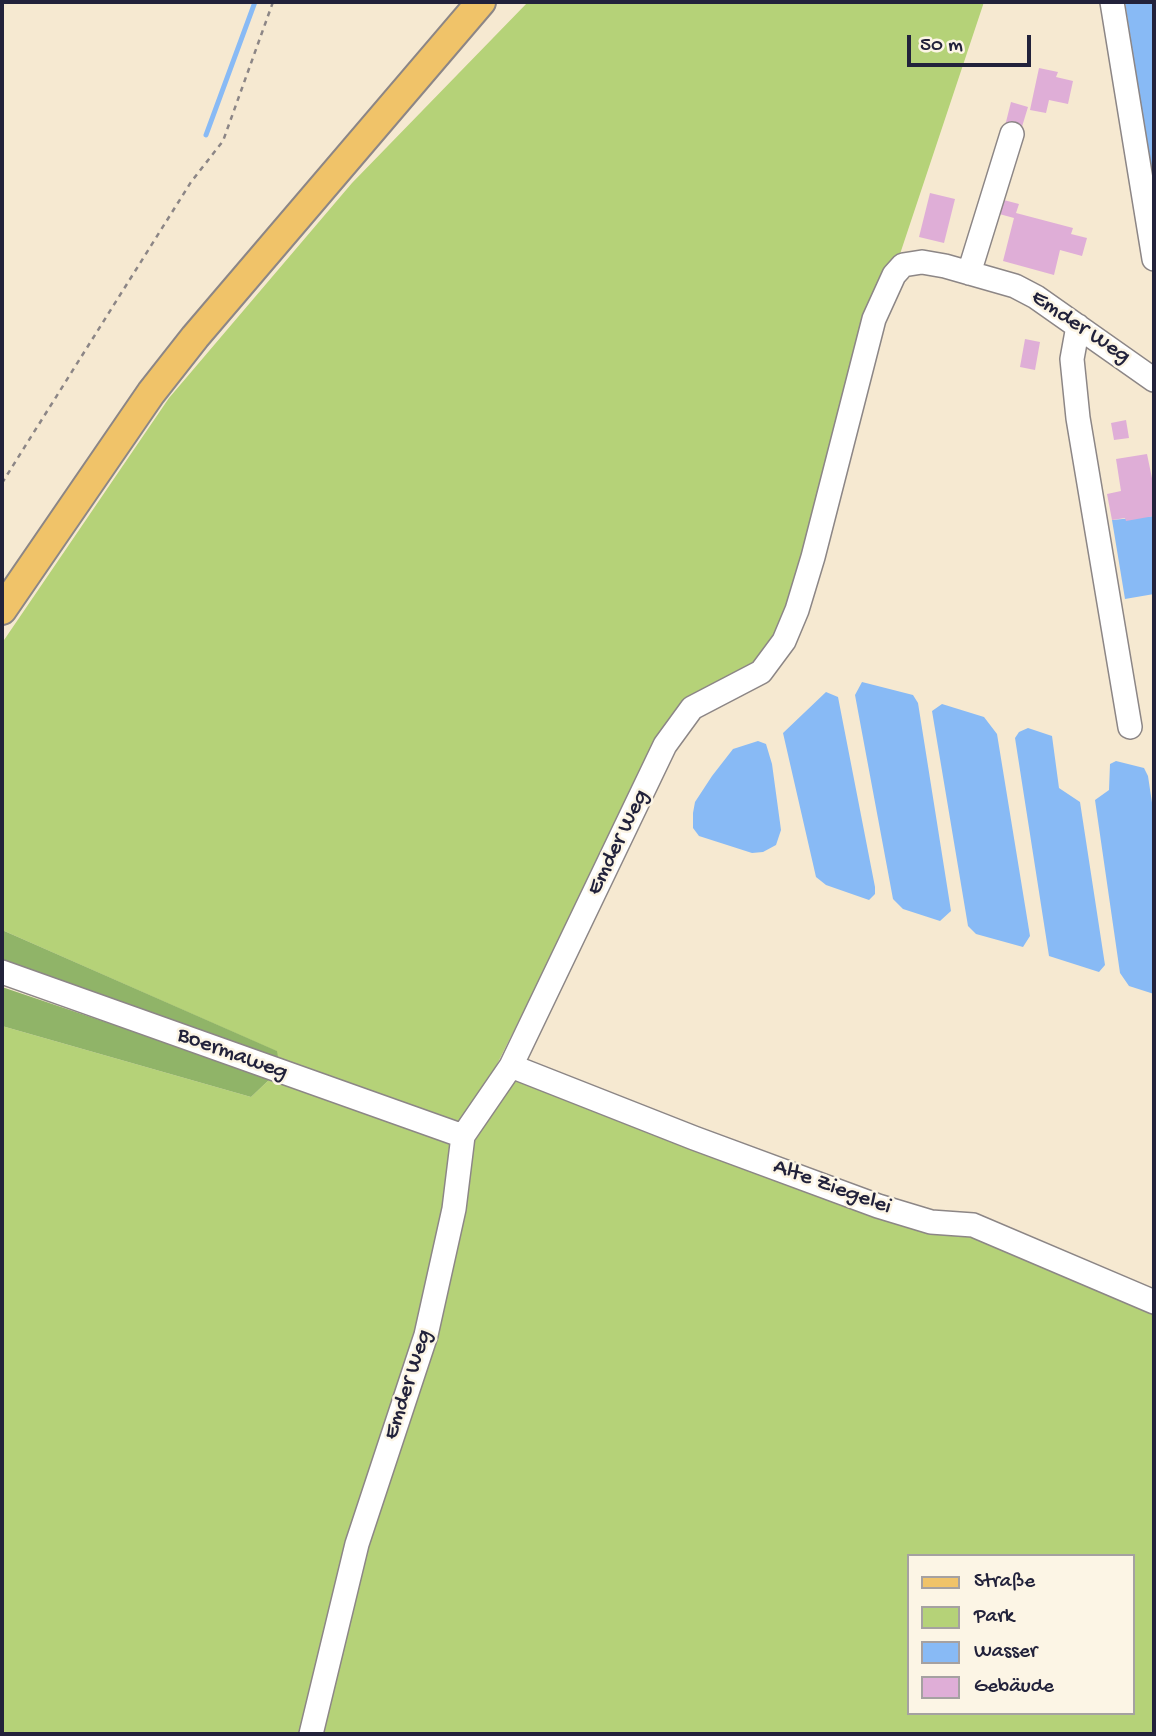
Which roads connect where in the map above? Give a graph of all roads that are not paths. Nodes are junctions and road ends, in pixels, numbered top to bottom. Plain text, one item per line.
1 (481, 2) edge
2 (1112, 2) edge
3 (1012, 134) dead end
4 (1154, 259) edge
5 (969, 273) junction
6 (1078, 326) junction
7 (1154, 380) edge
8 (6, 594) edge
9 (1130, 727) dead end
10 (2, 972) edge
11 (511, 1066) junction
12 (463, 1136) junction
13 (1154, 1302) edge
14 (311, 1734) edge

1 - 8 main road
2 - 4 street
3 - 5 street
5 - 6 street, Emder Weg
5 - 11 street, Emder Weg
6 - 7 street, Emder Weg
6 - 9 street
10 - 12 street, Boermaweg
11 - 12 street, Emder Weg
11 - 13 street, Alte Ziegelei
12 - 14 street, Emder Weg

